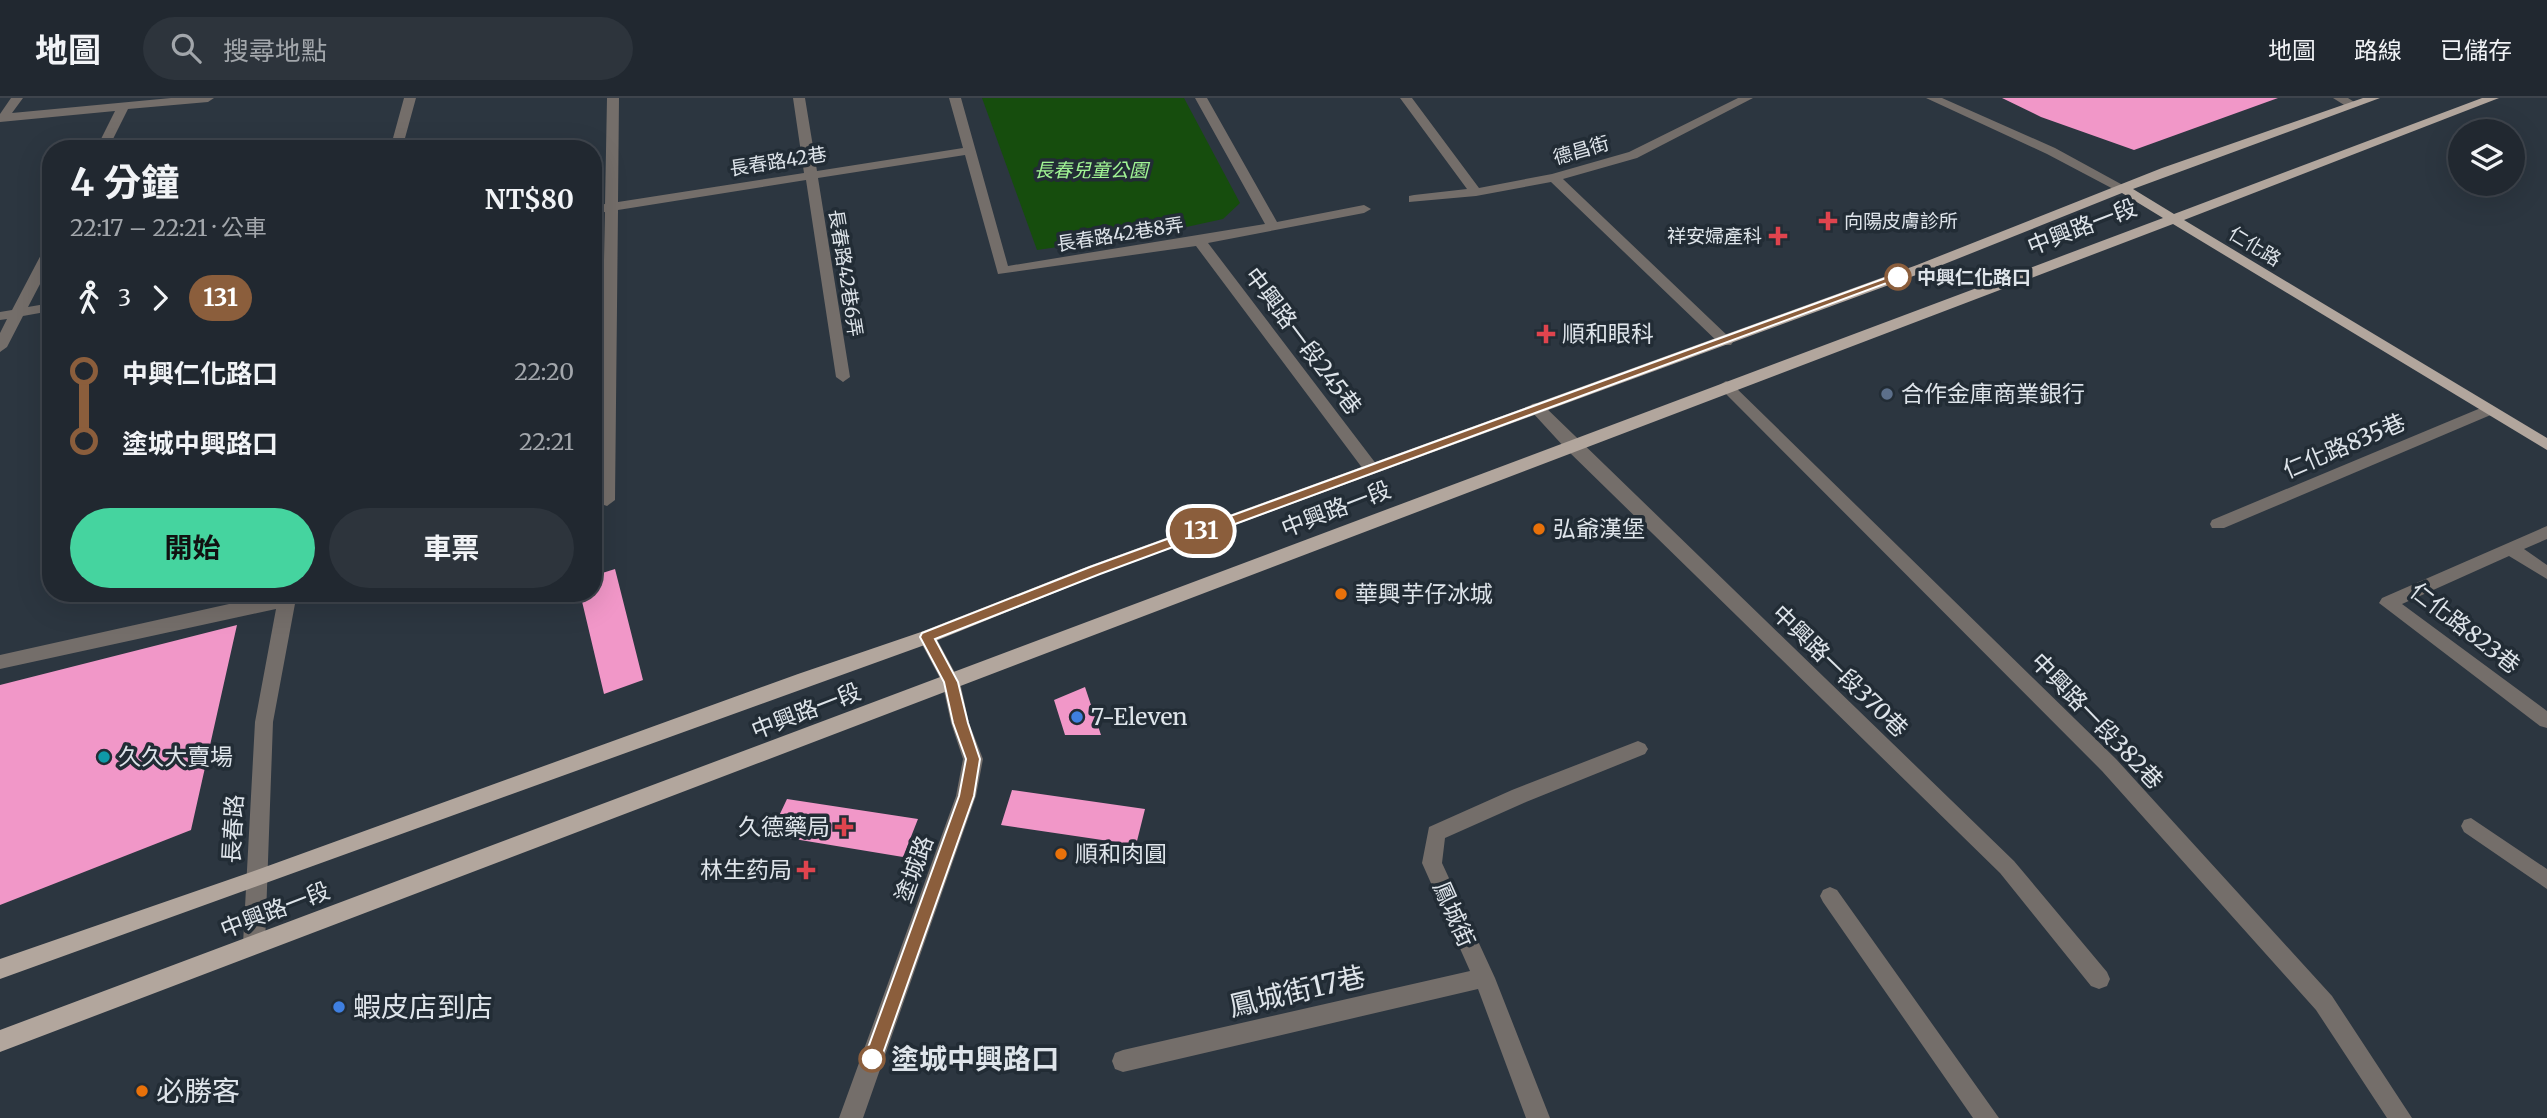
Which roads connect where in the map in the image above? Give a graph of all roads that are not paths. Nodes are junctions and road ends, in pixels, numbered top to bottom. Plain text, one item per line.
1 (17, 98) edge
2 (208, 98) edge
3 (410, 98) edge
4 (613, 98) edge
5 (799, 98) edge
6 (956, 98) edge
7 (1201, 98) edge
8 (1406, 98) edge
9 (1747, 98) edge
10 (1932, 98) edge
11 (2339, 98) edge
12 (2374, 98) edge
13 (2493, 98) edge
14 (2353, 105) junction
15 (123, 107) junction
16 (1, 118) edge
17 (106, 140) edge
18 (398, 140) edge
19 (969, 151) junction
20 (811, 176) junction
21 (1554, 178) junction
22 (2124, 189) junction
23 (1476, 192) junction
24 (1414, 199) dead end
25 (612, 207) junction
26 (602, 208) edge
27 (1364, 209) dead end
28 (2172, 218) junction
29 (1273, 227) junction
30 (1199, 241) junction
31 (42, 266) edge
32 (42, 309) edge
33 (18, 313) junction
34 (0, 316) edge
35 (1726, 342) junction
36 (0, 347) edge
37 (843, 377) dead end
38 (1726, 386) junction
39 (1537, 408) junction
40 (2488, 410) junction
41 (1572, 445) junction
42 (2547, 445) edge
43 (1372, 469) junction
44 (607, 500) dead end
45 (2218, 524) dead end
46 (2547, 532) edge
47 (2510, 548) junction
48 (2547, 573) edge
49 (261, 602) edge
50 (286, 602) edge
51 (927, 637) junction
52 (0, 662) edge
53 (951, 682) junction
54 (2547, 721) edge
55 (1638, 749) dead end
56 (2471, 826) dead end
57 (255, 880) junction
58 (2547, 880) edge
59 (1830, 895) dead end
60 (254, 944) junction
61 (0, 970) edge
62 (1484, 978) junction
63 (2099, 979) dead end
64 (0, 1041) edge
65 (1123, 1061) dead end
66 (851, 1118) edge
67 (1538, 1118) edge
68 (1987, 1118) edge
69 (2400, 1118) edge

1 - 16 street
2 - 15 street
3 - 18 street
4 - 25 street
5 - 20 street, 長春路42巷6弄
6 - 19 street
7 - 29 street
8 - 23 street
9 - 21 street, 德昌街
10 - 22 street, 仁化路
11 - 14 street
12 - 14 main road, 中興路一段
13 - 28 main road, 中興路一段
14 - 22 main road, 中興路一段
15 - 16 street
15 - 17 street
19 - 20 street, 長春路42巷
19 - 30 street, 長春路42巷8弄
20 - 25 street, 長春路42巷
20 - 37 street, 長春路42巷6弄
21 - 23 street, 德昌街
21 - 35 street
22 - 28 main road, 仁化路
22 - 35 main road, 中興路一段
23 - 24 street, 德昌街
25 - 26 street, 長春路42巷
25 - 44 street
27 - 29 street, 長春路42巷8弄
28 - 38 main road, 中興路一段
28 - 40 main road, 仁化路
29 - 30 street, 長春路42巷8弄
30 - 43 street, 中興路一段245巷
31 - 33 street
32 - 33 street
33 - 34 street
33 - 36 street
35 - 39 main road, 中興路一段
38 - 41 main road, 中興路一段
38 - 69 street, 中興路一段382巷
39 - 41 street, 中興路一段370巷
39 - 43 main road, 中興路一段
40 - 42 main road, 仁化路
40 - 45 street, 仁化路835巷
41 - 53 main road, 中興路一段
41 - 63 street, 中興路一段370巷
43 - 51 main road, 中興路一段
46 - 47 street, 仁化路823巷
47 - 48 street
47 - 54 street, 仁化路823巷
49 - 52 street
50 - 57 street, 長春路
51 - 53 street, 塗城路
51 - 57 main road, 中興路一段
53 - 60 main road, 中興路一段
53 - 66 street, 塗城路
55 - 62 street, 鳳城街
56 - 58 street
57 - 60 street, 長春路
57 - 61 main road, 中興路一段
59 - 68 street
60 - 64 main road, 中興路一段
62 - 65 street, 鳳城街17巷
62 - 67 street, 鳳城街

